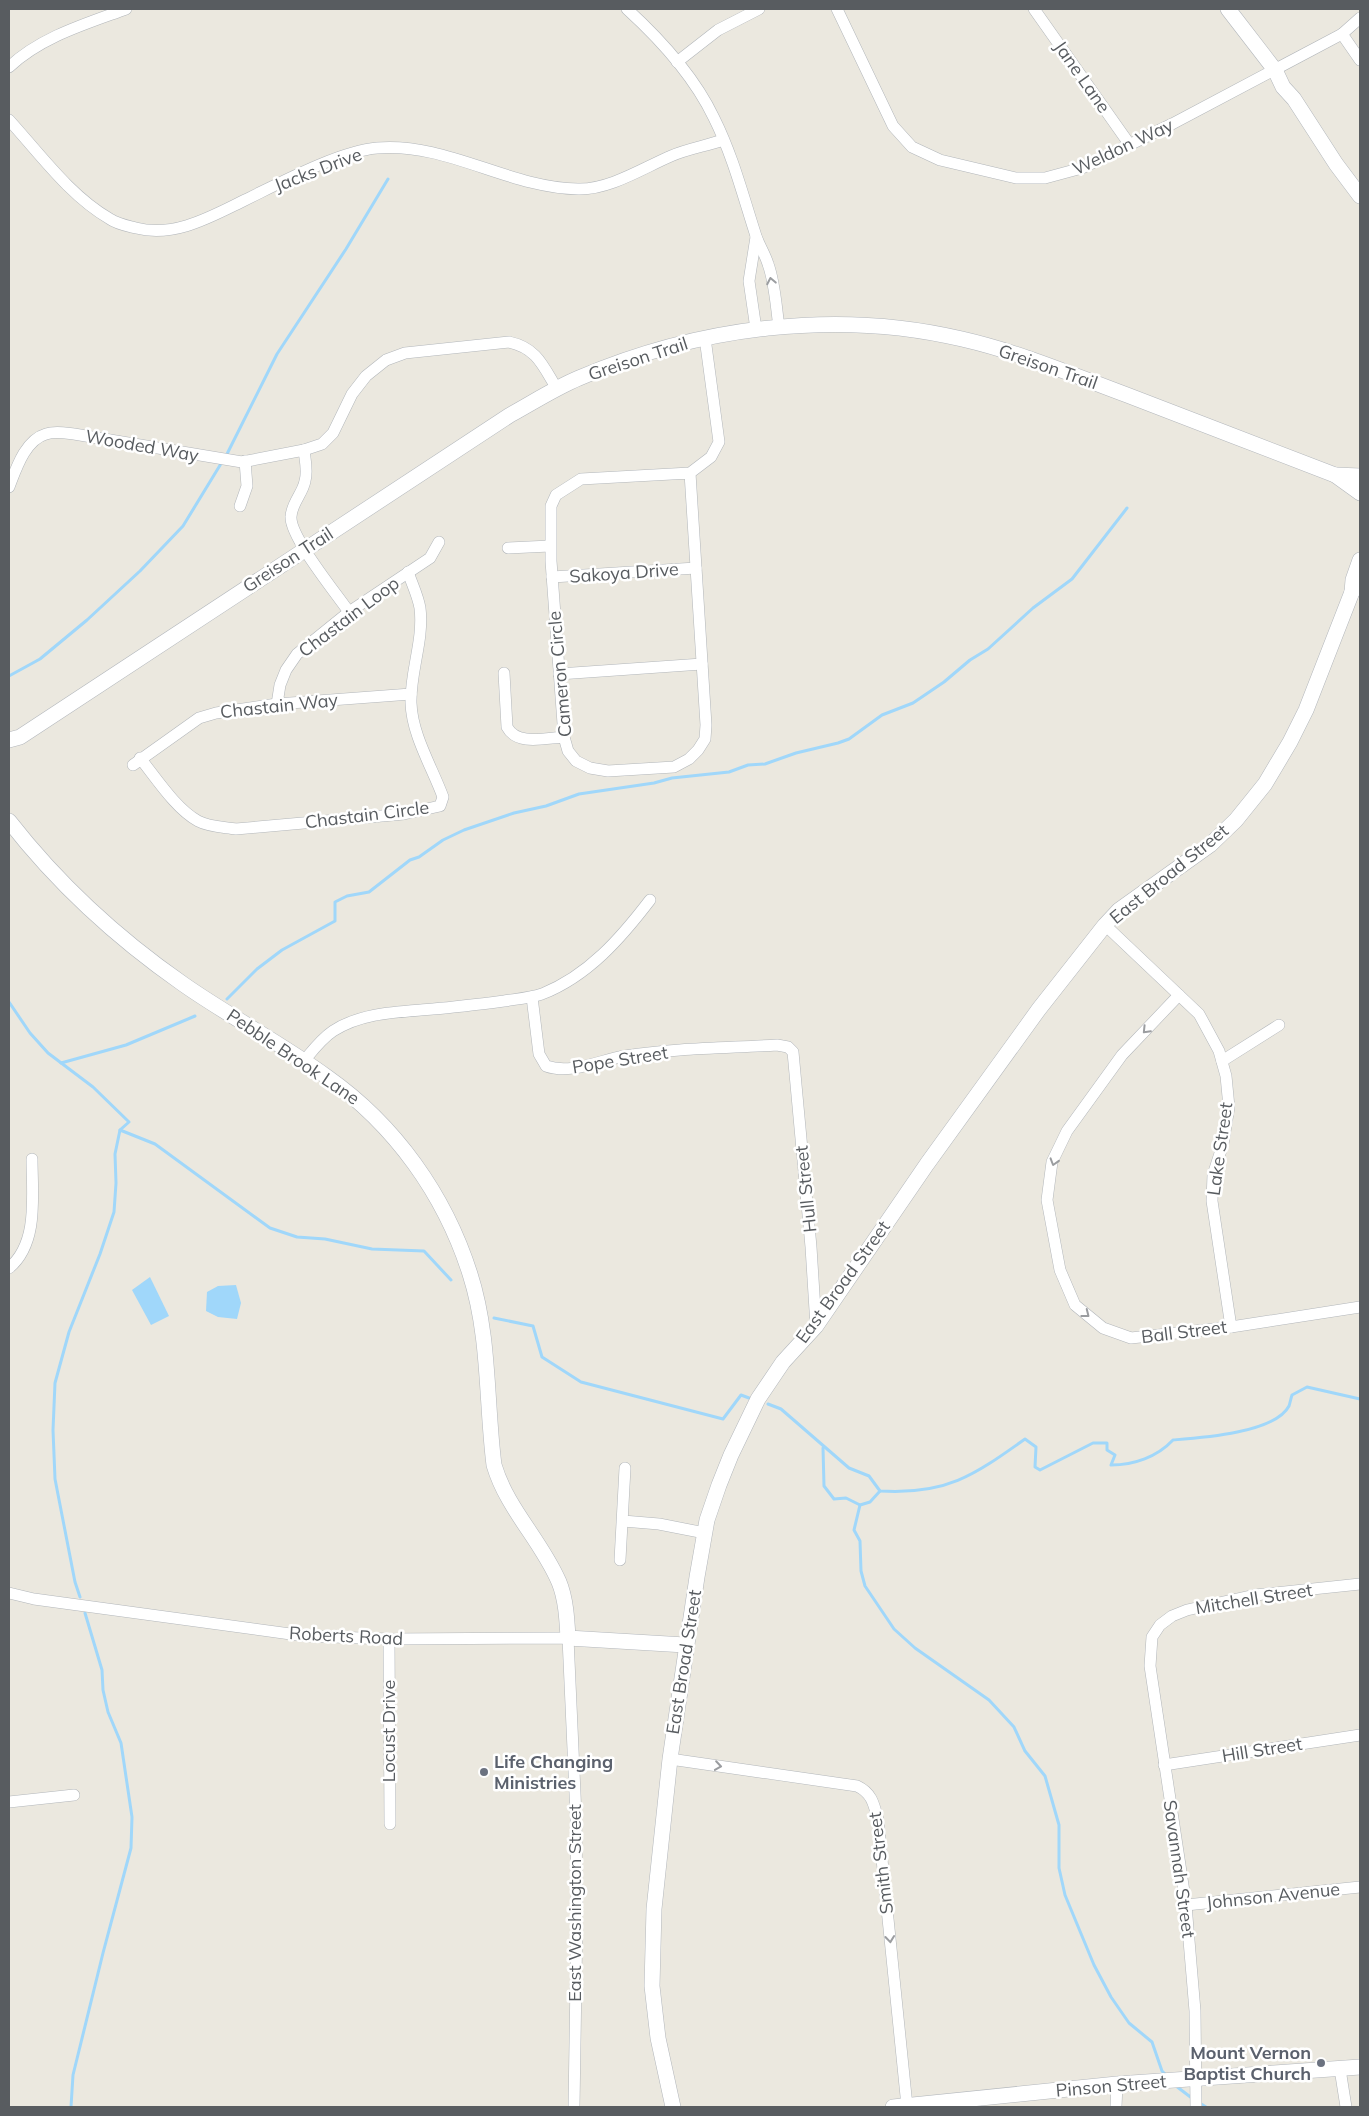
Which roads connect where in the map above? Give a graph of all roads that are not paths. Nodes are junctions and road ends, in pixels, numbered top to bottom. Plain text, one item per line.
1 (126, 9) edge
2 (627, 9) edge
3 (759, 9) edge
4 (838, 9) edge
5 (1034, 9) edge
6 (1228, 9) edge
7 (1360, 18) edge
8 (1342, 34) junction
9 (1360, 60) edge
10 (677, 62) junction
11 (9, 67) edge
12 (1275, 70) junction
13 (9, 120) edge
14 (723, 140) junction
15 (1130, 145) junction
16 (1360, 196) edge
17 (756, 237) junction
18 (779, 327) junction
19 (756, 329) junction
20 (705, 338) junction
21 (557, 389) junction
22 (304, 450) junction
23 (245, 461) junction
24 (690, 473) junction
25 (1335, 474) junction
26 (1360, 476) edge
27 (9, 487) edge
28 (1360, 493) edge
29 (240, 506) dead end
30 (439, 542) dead end
31 (550, 546) junction
32 (508, 548) dead end
33 (305, 549) junction
34 (1360, 560) edge
35 (696, 568) junction
36 (408, 572) junction
37 (552, 578) junction
38 (1356, 586) edge
39 (349, 612) junction
40 (702, 664) junction
41 (504, 672) dead end
42 (559, 674) junction
43 (411, 694) junction
44 (277, 704) junction
45 (564, 737) junction
46 (14, 739) edge
47 (9, 752) edge
48 (137, 761) joint
49 (9, 821) edge
50 (650, 900) dead end
51 (1105, 925) junction
52 (1179, 994) junction
53 (532, 997) junction
54 (1279, 1025) dead end
55 (793, 1052) joint
56 (304, 1061) junction
57 (1222, 1061) junction
58 (32, 1159) dead end
59 (9, 1268) edge
60 (1360, 1307) edge
61 (816, 1326) junction
62 (1230, 1327) junction
63 (625, 1468) dead end
64 (623, 1521) junction
65 (705, 1533) junction
66 (620, 1560) dead end
67 (1360, 1584) edge
68 (9, 1593) edge
69 (1155, 1632) joint
70 (568, 1638) junction
71 (389, 1639) junction
72 (685, 1645) junction
73 (1360, 1735) edge
74 (670, 1759) junction
75 (1164, 1765) junction
76 (74, 1794) dead end
77 (9, 1802) edge
78 (390, 1824) dead end
79 (1360, 1887) edge
80 (1186, 1905) junction
81 (1360, 2067) edge
82 (1340, 2069) junction
83 (1196, 2080) junction
84 (1117, 2084) junction
85 (900, 2106) edge
86 (574, 2107) edge
87 (673, 2107) edge
88 (1116, 2107) edge
89 (1196, 2107) edge
90 (1346, 2107) edge

1 - 11 street
2 - 10 street
3 - 10 street
4 - 15 street, Weldon Way
5 - 15 street, Jane Lane
6 - 12 street
7 - 8 street, Weldon Way
8 - 9 street
8 - 12 street, Weldon Way
10 - 14 street
12 - 15 street, Weldon Way
12 - 16 street
13 - 14 street, Jacks Drive
14 - 17 street
18 -> 17 street
17 - 19 street
18 - 19 street, Greison Trail
18 - 25 street, Greison Trail
19 - 20 street, Greison Trail
20 - 21 street, Greison Trail
20 - 24 street
21 - 22 street, Wooded Way
21 - 33 street, Greison Trail
22 - 23 street, Wooded Way
22 - 33 street
23 - 27 street, Wooded Way
23 - 29 street
24 - 31 street, Cameron Circle
24 - 35 street, Cameron Circle
25 - 26 street, Greison Trail
25 - 28 street, Greison Trail
30 - 36 street, Chastain Loop
31 - 32 street
31 - 37 street, Cameron Circle
33 - 39 street
33 - 46 street, Greison Trail
34 - 38 street, East Broad Street
35 - 37 street, Sakoya Drive
35 - 40 street, Cameron Circle
36 - 39 street, Chastain Loop
36 - 43 street, Chastain Circle
37 - 42 street, Cameron Circle
38 - 51 street, East Broad Street
39 - 44 street, Chastain Loop
40 - 42 street
40 - 45 street, Cameron Circle
41 - 45 street
42 - 45 street, Cameron Circle
43 - 44 street, Chastain Way
43 - 48 street, Chastain Circle
44 - 48 street, Chastain Way
46 - 47 street, Greison Trail
49 - 56 street, Pebble Brook Lane
50 - 53 street
51 - 52 street, Lake Street
51 - 61 street, East Broad Street
52 - 57 street, Lake Street
52 -> 62 street, Ball Street
53 - 55 street, Pope Street
53 - 56 street
54 - 57 street
55 - 61 street, Hull Street
56 - 70 street, Pebble Brook Lane
57 - 62 street, Lake Street
58 - 59 street
60 - 62 street, Ball Street
61 - 65 street, East Broad Street
63 - 64 street
64 - 65 street
64 - 66 street
65 - 72 street, East Broad Street
67 - 69 street, Mitchell Street
68 - 71 street, Roberts Road
69 - 75 street, Savannah Street
70 - 71 street, Roberts Road
70 - 72 street, Roberts Road
70 - 86 street, East Washington Street
71 - 78 street, Locust Drive
72 - 74 street, East Broad Street
73 - 75 street, Hill Street
74 -> 85 street, Smith Street
74 - 87 street, East Broad Street
75 - 80 street, Savannah Street
76 - 77 street
79 - 80 street, Johnson Avenue
80 - 83 street, Savannah Street
81 - 82 street, Pinson Street
82 - 83 street, Pinson Street
82 - 90 street
83 - 84 street, Pinson Street
83 - 89 street, Savannah Street
84 - 85 street, Pinson Street
84 - 88 street

